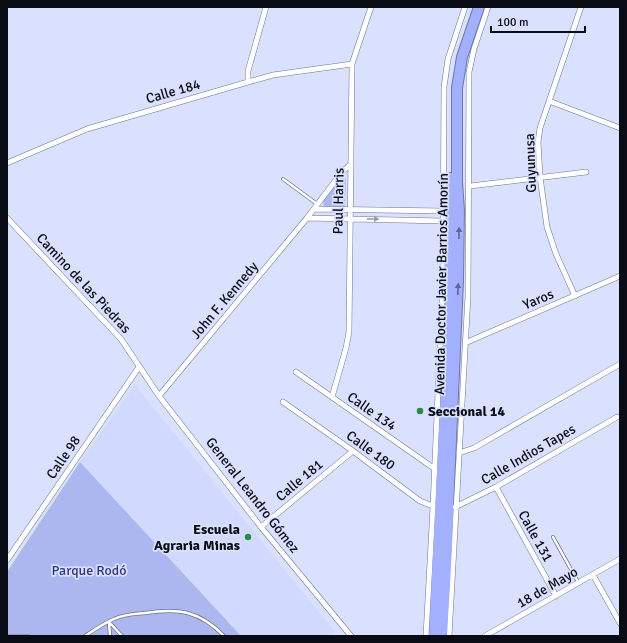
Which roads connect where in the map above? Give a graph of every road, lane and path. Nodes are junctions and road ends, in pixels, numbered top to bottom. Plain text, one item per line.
1 (266, 7) edge
2 (371, 7) edge
3 (465, 7) edge
4 (473, 7) edge
5 (479, 7) edge
6 (488, 7) edge
7 (580, 7) edge
8 (352, 64) junction
9 (248, 82) junction
10 (549, 101) junction
11 (620, 128) edge
12 (7, 163) edge
13 (351, 164) junction
14 (586, 172) dead end
15 (283, 178) dead end
16 (540, 178) junction
17 (470, 186) junction
18 (316, 207) junction
19 (350, 209) junction
20 (449, 216) junction
21 (7, 218) edge
22 (306, 218) junction
23 (350, 219) junction
24 (620, 276) edge
25 (575, 296) junction
26 (465, 343) junction
27 (620, 364) edge
28 (139, 367) junction
29 (296, 372) dead end
30 (159, 396) junction
31 (332, 397) junction
32 (283, 402) dead end
33 (617, 417) dead end
34 (353, 451) junction
35 (459, 452) junction
36 (435, 469) junction
37 (496, 487) junction
38 (445, 507) junction
39 (261, 527) junction
40 (553, 537) dead end
41 (620, 559) edge
42 (7, 560) edge
43 (593, 575) junction
44 (579, 583) junction
45 (556, 596) junction
46 (109, 622) junction
47 (620, 623) edge
48 (489, 635) edge
49 (10, 636) edge
50 (28, 636) edge
51 (85, 636) edge
52 (110, 636) edge
53 (122, 636) edge
54 (224, 636) edge
55 (351, 636) edge
56 (426, 636) edge
57 (434, 636) edge
58 (442, 636) edge
59 (449, 636) edge

1 - 9 street
2 - 8 street, Paul Harris
3 - 20 street, Avenida Doctor Javier Barrios Amorín
4 - 20 highway, Avenida Doctor Javier Barrios Amorín
5 - 20 highway, Avenida Doctor Javier Barrios Amorín
6 - 17 street, Avenida Doctor Javier Barrios Amorín
7 - 10 street, Guyunusa
8 - 9 street, Calle 184
8 - 13 street, Paul Harris
9 - 12 street, Calle 184
10 - 11 street
10 - 16 street, Guyunusa
13 - 18 street, John F. Kennedy
13 - 19 street, Paul Harris
14 - 16 street
15 - 18 lane
16 - 17 street
16 - 25 street, Guyunusa
17 - 26 street, Avenida Doctor Javier Barrios Amorín
18 - 19 street
18 - 22 street, John F. Kennedy
19 - 20 street
19 - 23 street, Paul Harris
23 -> 20 street
20 - 36 street, Avenida Doctor Javier Barrios Amorín
20 - 38 highway, Avenida Doctor Javier Barrios Amorín
21 - 28 street, Camino de las Piedras
22 - 23 street
22 - 30 street, John F. Kennedy
23 - 31 street, Paul Harris
24 - 25 street, Yaros
25 - 26 street, Yaros
26 - 35 street, Avenida Doctor Javier Barrios Amorín
27 - 35 street
28 - 30 street, General Leandro Gómez
28 - 42 street, Calle 98
29 - 31 street, Calle 134
30 - 39 street, General Leandro Gómez
31 - 36 street, Calle 134
32 - 34 street, Calle 180
33 - 37 street, Calle Indios Tapes
34 - 38 street, Calle 180
34 - 39 street, Calle 181
35 - 38 street, Avenida Doctor Javier Barrios Amorín
36 - 38 street, Avenida Doctor Javier Barrios Amorín
37 - 38 street, Calle Indios Tapes
37 - 45 street, Calle 131
38 - 56 street, Avenida Doctor Javier Barrios Amorín
38 - 57 highway, Avenida Doctor Javier Barrios Amorín
38 - 58 highway, Avenida Doctor Javier Barrios Amorín
38 - 59 street, Avenida Doctor Javier Barrios Amorín
39 - 55 street, General Leandro Gómez
40 - 44 lane
41 - 43 street, 18 de Mayo
43 - 44 street, 18 de Mayo
43 - 47 street
44 - 45 street, 18 de Mayo
45 - 48 street, 18 de Mayo
46 - 51 lane
46 - 52 lane
46 - 53 lane
46 - 54 lane
49 - 50 lane

